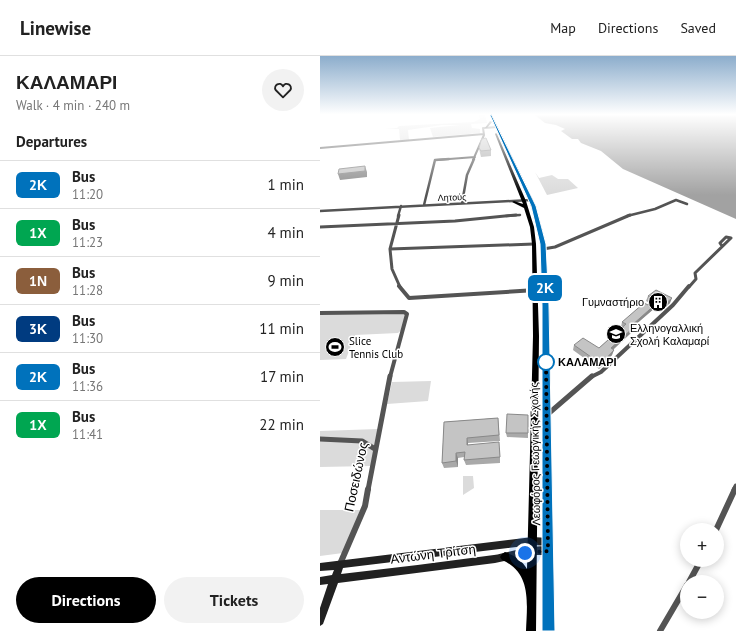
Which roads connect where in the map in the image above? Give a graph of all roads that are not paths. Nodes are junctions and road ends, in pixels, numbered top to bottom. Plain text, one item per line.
1 (392, 142) edge
2 (481, 142) edge
3 (501, 142) edge
4 (501, 142) edge
5 (320, 148) edge
6 (475, 157) junction
7 (520, 191) junction
8 (513, 201) junction
9 (527, 201) junction
10 (462, 203) junction
11 (687, 204) dead end
12 (424, 205) junction
13 (401, 206) junction
14 (320, 211) edge
15 (520, 215) dead end
16 (396, 223) junction
17 (320, 227) edge
18 (534, 244) junction
19 (722, 246) dead end
20 (390, 249) junction
21 (543, 249) junction
22 (536, 290) junction
23 (320, 314) edge
24 (547, 416) junction
25 (320, 439) edge
26 (374, 449) junction
27 (736, 486) edge
28 (719, 523) edge
29 (533, 546) junction
30 (548, 546) junction
31 (505, 557) junction
32 (340, 564) junction
33 (320, 567) edge
34 (333, 580) junction
35 (320, 581) edge
36 (531, 596) junction
37 (680, 597) edge
38 (320, 621) edge
39 (531, 631) edge
40 (549, 631) edge
41 (660, 631) edge

1 - 5 street
2 - 6 street
3 - 7 main road, Λεωφόρος Γεωργικής Σχολής
4 - 9 main road, Λεωφόρος Γεωργικής Σχολής
6 - 10 street
6 - 12 street
7 - 8 main road
7 - 9 main road, Λεωφόρος Γεωργικής Σχολής
8 - 9 main road
8 - 9 street, Λητούς
8 - 10 street, Λητούς
9 - 18 main road, Λεωφόρος Γεωργικής Σχολής
9 - 21 main road, Λεωφόρος Γεωργικής Σχολής
10 - 12 street, Λητούς
11 - 21 street
12 - 13 street, Λητούς
13 - 14 street, Λητούς
13 - 16 street
15 - 16 street
16 - 17 street
16 - 20 street
18 - 20 street
18 - 22 main road, Λεωφόρος Γεωργικής Σχολής
19 - 24 street
20 - 22 street
21 - 24 main road, Λεωφόρος Γεωργικής Σχολής
22 - 29 main road, Λεωφόρος Γεωργικής Σχολής
23 - 26 street, Ποσειδώνος
24 - 30 main road, Λεωφόρος Γεωργικής Σχολής
25 - 26 street
26 - 32 street, Ποσειδώνος
27 - 28 street
29 - 30 street, Αντώνη Τρίτση
29 - 31 street, Αντώνη Τρίτση
29 - 32 street, Αντώνη Τρίτση
29 - 36 main road, Λεωφόρος Γεωργικής Σχολής
30 - 40 main road, Λεωφόρος Γεωργικής Σχολής
31 - 34 street, Αντώνη Τρίτση
31 - 36 main road
32 - 33 street, Αντώνη Τρίτση
32 - 34 street, Ποσειδώνος
34 - 35 street, Αντώνη Τρίτση
34 - 38 street, Ποσειδώνος
36 - 39 main road, Λεωφόρος Γεωργικής Σχολής
37 - 41 street

